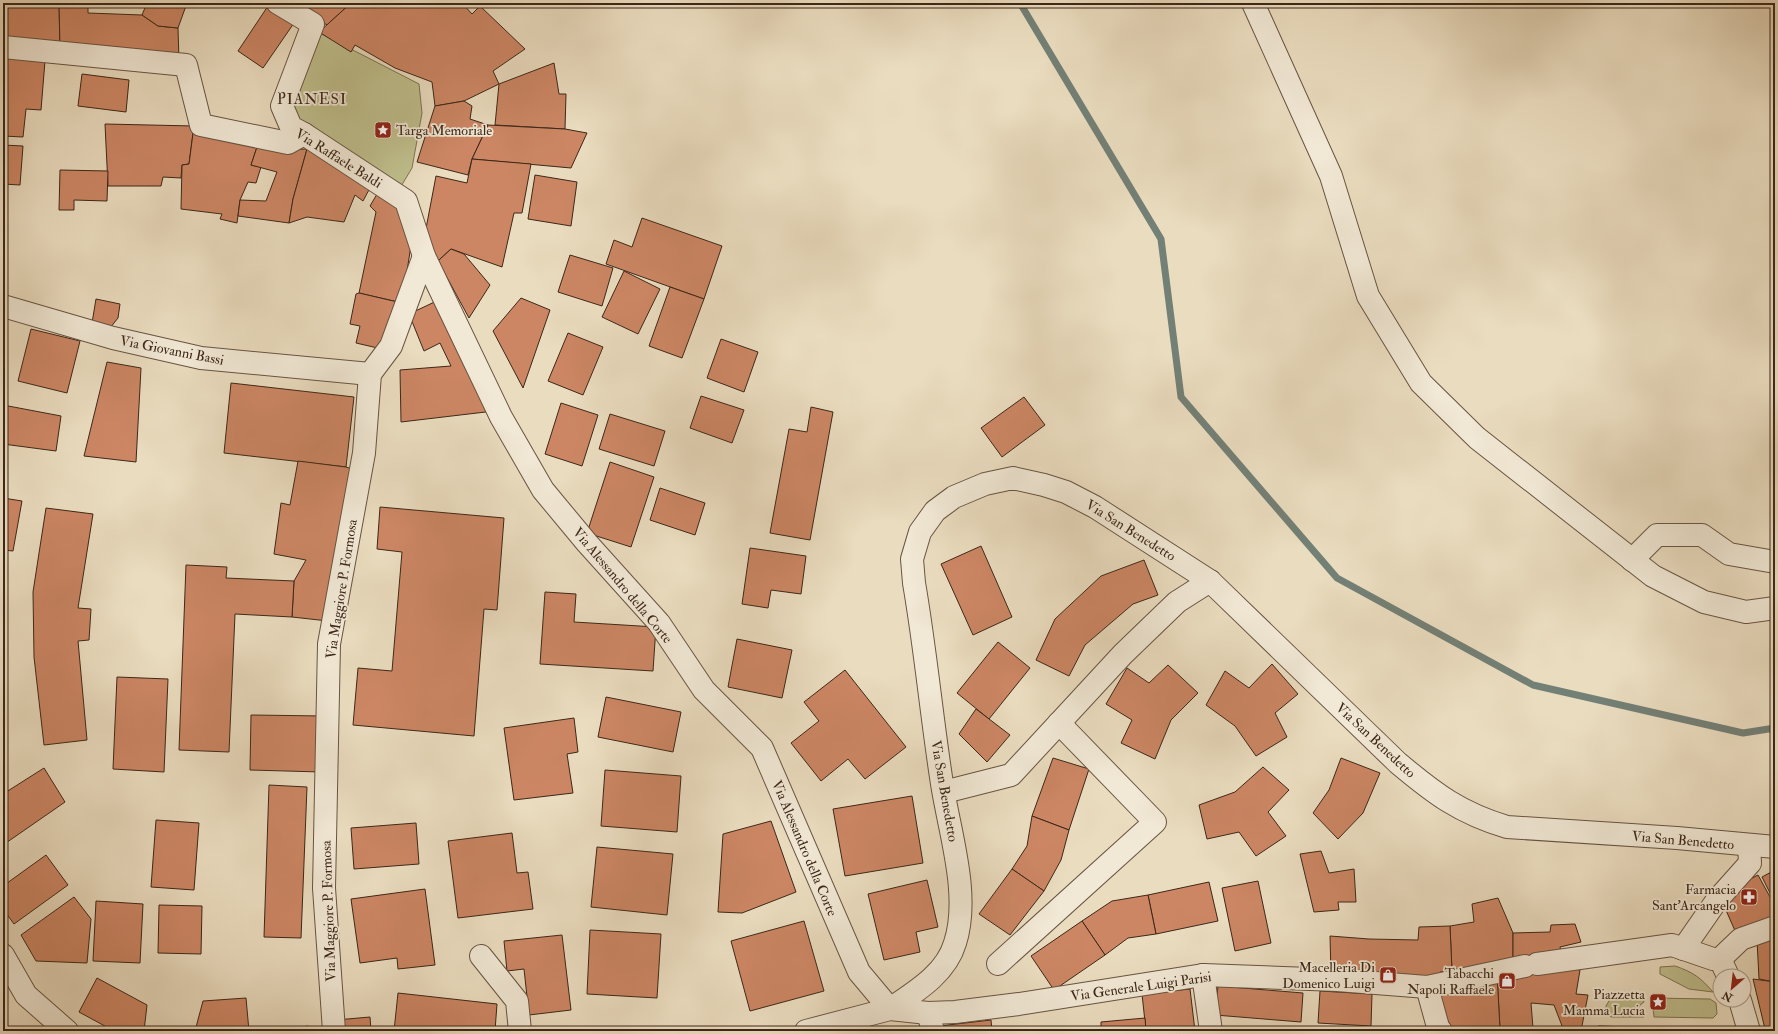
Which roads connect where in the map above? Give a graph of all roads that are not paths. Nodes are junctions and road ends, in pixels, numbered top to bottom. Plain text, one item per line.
1 (278, 3) edge
2 (1254, 3) edge
3 (3, 47) edge
4 (304, 134) junction
5 (424, 256) junction
6 (3, 306) edge
7 (370, 374) junction
8 (1632, 560) junction
9 (1775, 562) edge
10 (1210, 581) junction
11 (1775, 608) edge
12 (1059, 723) junction
13 (944, 792) junction
14 (1749, 845) junction
15 (1775, 847) edge
16 (1775, 927) edge
17 (1683, 949) junction
18 (3, 955) edge
19 (481, 956) dead end
20 (998, 964) dead end
21 (1724, 968) edge
22 (1203, 975) junction
23 (1428, 987) junction
24 (1742, 1008) edge
25 (890, 1009) junction
26 (930, 1022) edge
27 (67, 1031) edge
28 (334, 1031) edge
29 (520, 1031) edge
30 (806, 1031) edge
31 (1211, 1031) edge
32 (1441, 1031) edge
33 (1749, 1031) edge

1 - 4 street, Via Raffaele Baldi
2 - 8 street
3 - 4 street
4 - 5 street, Via Raffaele Baldi
5 - 7 street
5 - 25 street, Via Alessandro della Corte
6 - 7 street, Via Giovanni Bassi
7 - 28 street, Via Maggiore P. Formosa
8 - 9 street
8 - 11 street
10 - 12 street
10 - 13 street, Via San Benedetto
10 - 14 street, Via San Benedetto
12 - 13 street
12 - 20 street
13 - 25 street, Via San Benedetto
14 - 15 street, Via San Benedetto
14 - 17 street
16 - 21 street, Via Generale Luigi Parisi
17 - 21 street, Via Generale Luigi Parisi
17 - 23 street, Via Generale Luigi Parisi
18 - 27 street
19 - 29 street
22 - 23 street, Via Generale Luigi Parisi
22 - 26 street, Via Generale Luigi Parisi
22 - 31 street
23 - 32 street
24 - 33 street
25 - 26 street, Via Generale Luigi Parisi
25 - 30 street, Via Generale Luigi Parisi

